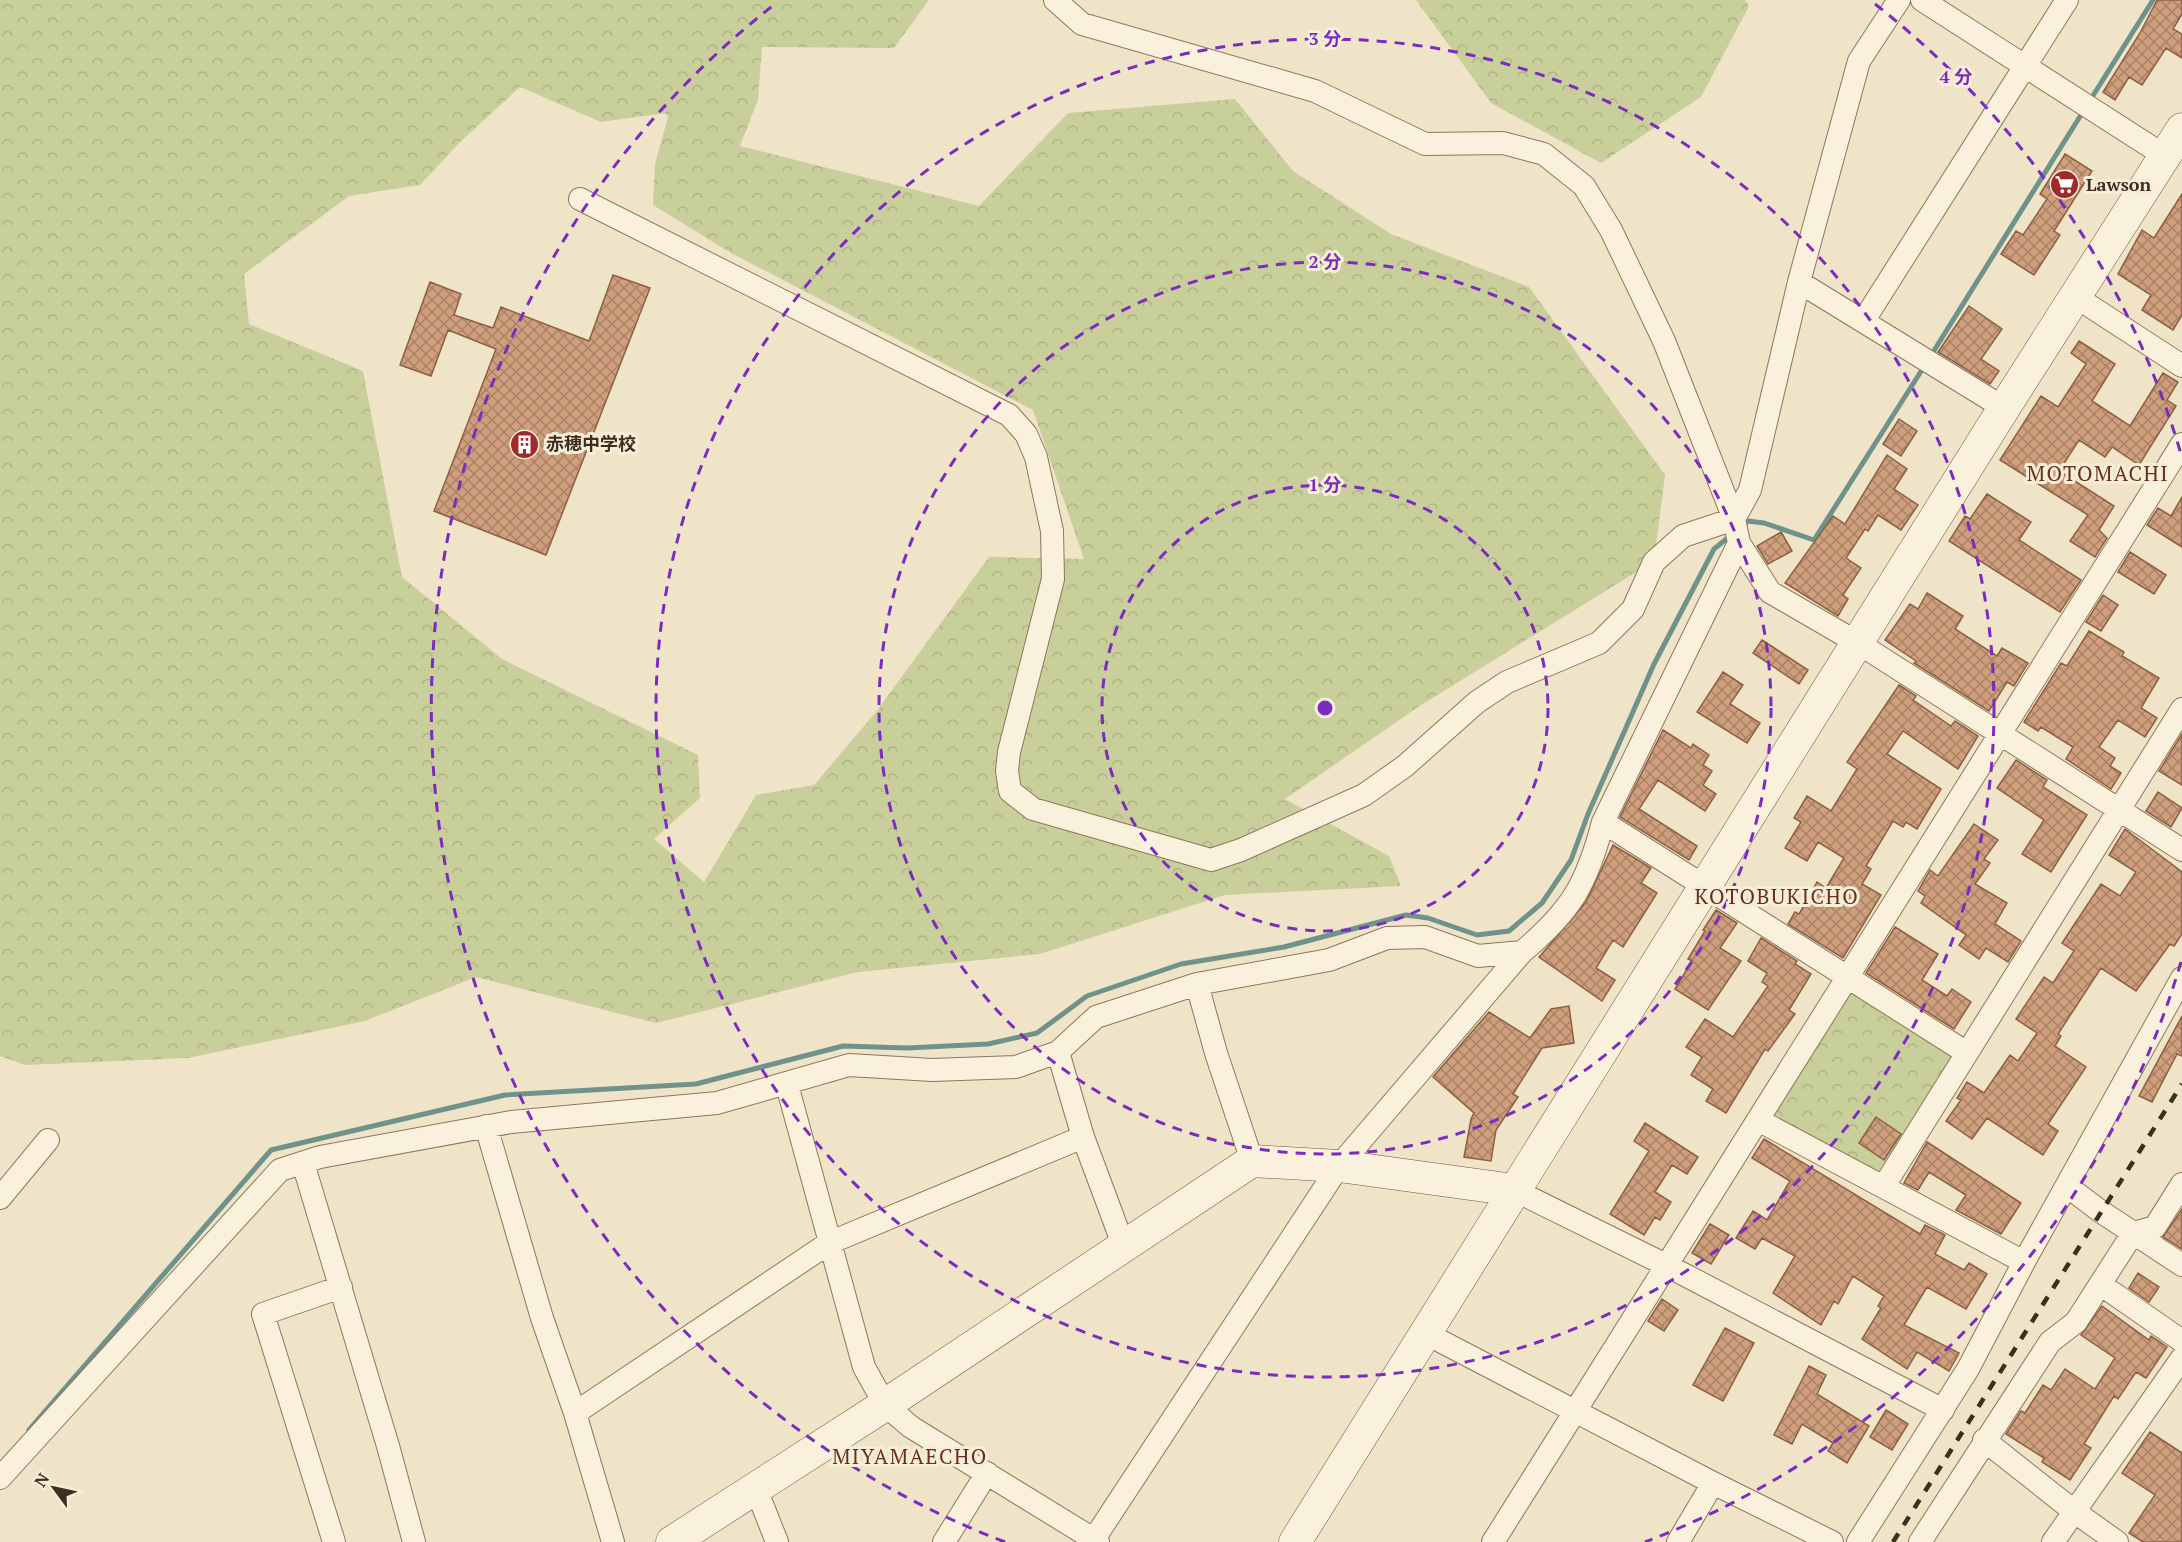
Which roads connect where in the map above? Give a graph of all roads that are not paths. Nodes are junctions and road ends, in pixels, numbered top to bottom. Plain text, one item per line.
1 (1055, 0) edge
2 (1899, 0) edge
3 (1922, 0) edge
4 (2067, 0) edge
5 (2026, 67) junction
6 (2182, 129) edge
7 (2173, 161) edge
8 (580, 199) dead end
9 (1799, 282) junction
10 (2076, 297) junction
11 (1864, 320) junction
12 (2182, 366) edge
13 (2004, 408) junction
14 (2182, 444) edge
15 (1734, 519) junction
16 (1739, 543) junction
17 (1858, 643) junction
18 (2182, 709) edge
19 (2001, 733) junction
20 (2119, 809) junction
21 (1603, 822) junction
22 (2182, 850) edge
23 (1704, 888) junction
24 (1522, 952) junction
25 (1848, 977) junction
26 (2182, 978) edge
27 (1197, 984) junction
28 (1058, 1052) junction
29 (1967, 1053) junction
30 (787, 1085) junction
31 (1758, 1120) junction
32 (486, 1126) junction
33 (1083, 1137) junction
34 (48, 1140) dead end
35 (1251, 1161) junction
36 (303, 1163) junction
37 (1339, 1166) junction
38 (2182, 1184) edge
39 (1884, 1186) junction
40 (2067, 1186) junction
41 (1514, 1190) junction
42 (0, 1198) edge
43 (2133, 1233) junction
44 (829, 1243) junction
45 (1125, 1247) junction
46 (2024, 1262) junction
47 (1666, 1265) junction
48 (2182, 1265) edge
49 (2100, 1284) junction
50 (341, 1287) junction
51 (1425, 1333) junction
52 (2182, 1341) edge
53 (2182, 1358) edge
54 (885, 1406) junction
55 (1576, 1409) junction
56 (1943, 1410) junction
57 (575, 1413) junction
58 (1984, 1440) junction
59 (987, 1473) junction
60 (0, 1478) edge
61 (1713, 1483) junction
62 (756, 1489) junction
63 (2075, 1512) junction
64 (1095, 1541) edge
65 (334, 1542) edge
66 (414, 1542) edge
67 (613, 1542) edge
68 (672, 1542) edge
69 (777, 1542) edge
70 (944, 1542) edge
71 (1295, 1542) edge
72 (1494, 1542) edge
73 (1678, 1542) edge
74 (1832, 1542) edge
75 (1858, 1542) edge
76 (1920, 1542) edge
77 (2053, 1542) edge
78 (2117, 1542) edge

1 - 15 street
2 - 9 street
3 - 5 street
4 - 5 street
5 - 7 street
5 - 11 street
6 - 7 street
7 - 10 street
8 - 15 street
9 - 11 street
9 - 15 street
10 - 12 street
10 - 13 street
11 - 13 street
13 - 17 street
14 - 19 street
15 - 16 street
16 - 17 street
16 - 21 street
17 - 19 street
17 - 23 street
18 - 20 street
19 - 20 street
19 - 25 street
20 - 22 street
20 - 29 street
21 - 23 street
21 - 24 street
23 - 25 street
23 - 41 street
24 - 27 street
24 - 37 street
25 - 29 street
25 - 31 street
26 - 40 street
27 - 28 street
27 - 35 street
28 - 30 street
28 - 33 street
29 - 39 street
30 - 32 street
30 - 44 street
31 - 39 street
31 - 47 street
32 - 36 street
32 - 57 street
33 - 44 street
33 - 45 street
34 - 42 street
35 - 37 street
35 - 45 street
36 - 50 street
36 - 60 street
37 - 41 street
37 - 64 street
38 - 43 street
39 - 46 street
40 - 43 street
40 - 46 street
41 - 47 street
41 - 51 street
43 - 48 street
43 - 49 street
44 - 54 street
44 - 57 street
45 - 54 street
46 - 56 street
47 - 55 street
47 - 56 street
49 - 52 street
49 - 58 street
50 - 65 street
50 - 66 street
51 - 55 street
51 - 71 street
53 - 63 street
54 - 59 street
54 - 62 street
55 - 61 street
55 - 72 street
56 - 75 street
57 - 67 street
58 - 63 street
58 - 76 street
59 - 64 street
59 - 70 street
61 - 73 street
61 - 74 street
62 - 68 street
62 - 69 street
63 - 77 street
63 - 78 street

